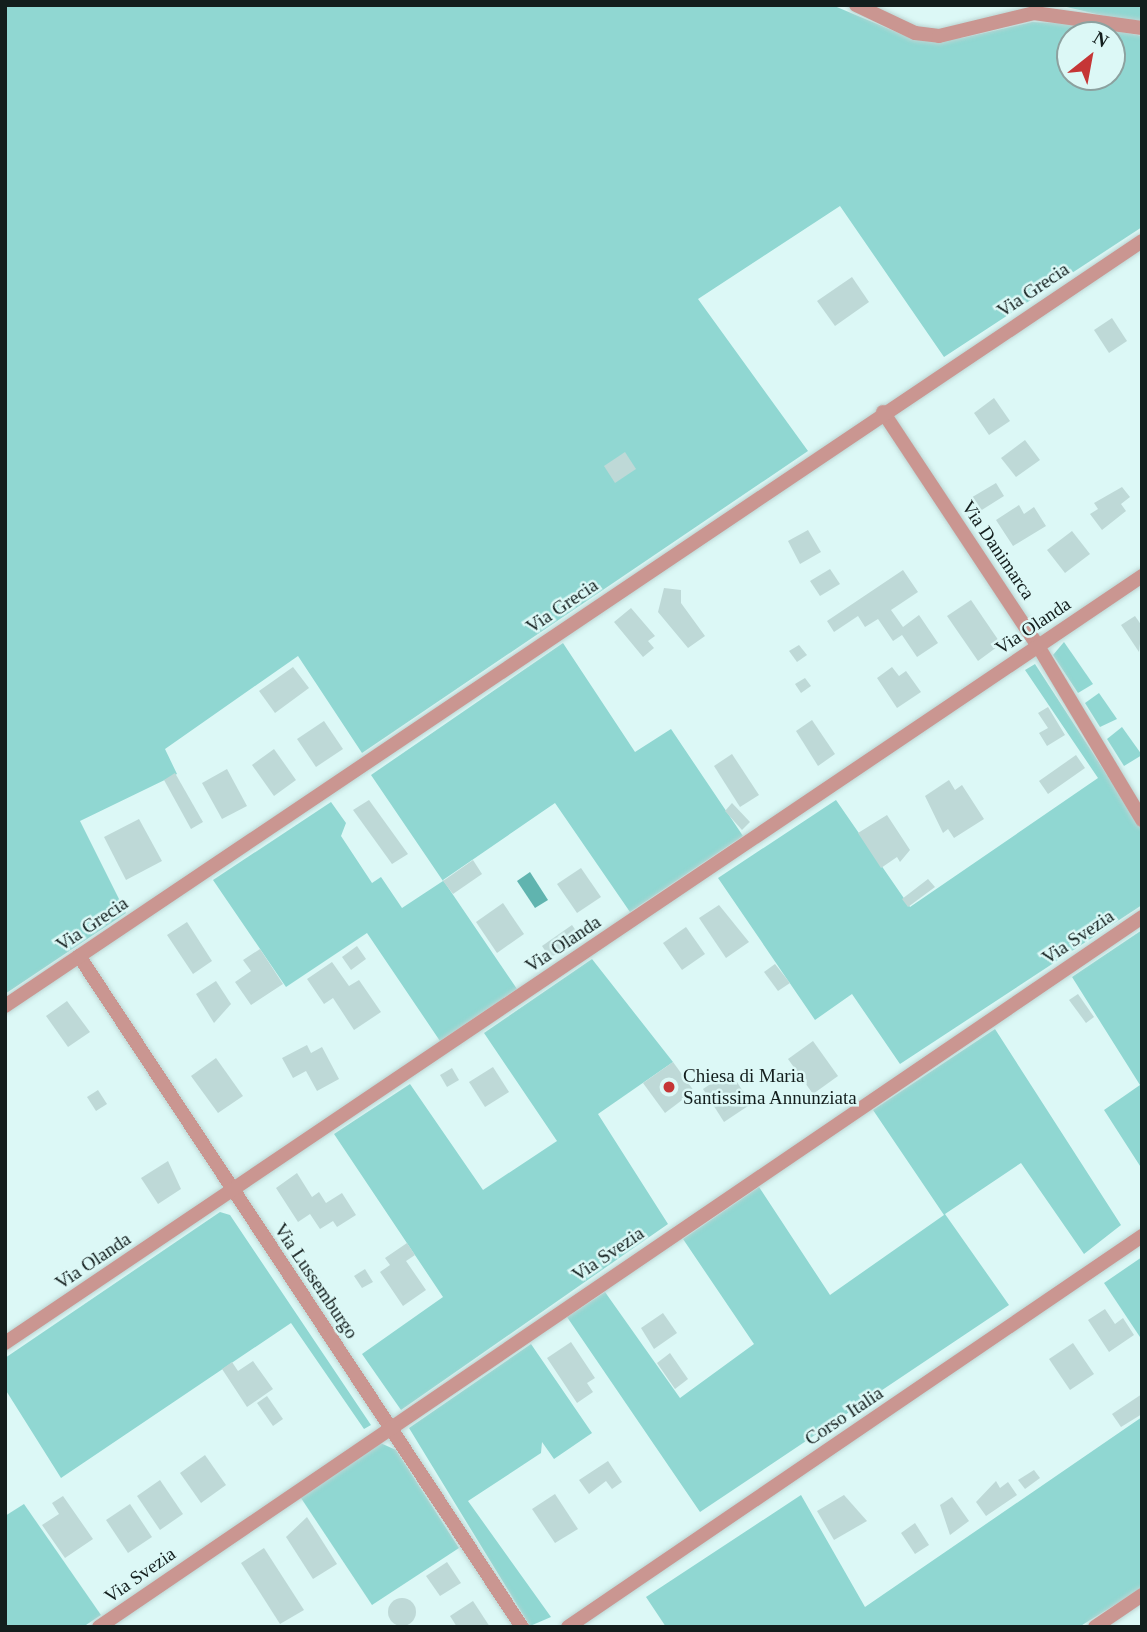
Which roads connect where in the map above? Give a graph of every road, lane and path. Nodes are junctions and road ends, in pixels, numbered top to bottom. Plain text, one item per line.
1 (856, 5) edge
2 (1142, 28) edge
3 (1142, 241) edge
4 (883, 412) junction
5 (1142, 576) edge
6 (1038, 646) junction
7 (1142, 820) edge
8 (1142, 917) edge
9 (79, 956) junction
10 (5, 1006) edge
11 (232, 1191) junction
12 (1142, 1236) edge
13 (5, 1343) edge
14 (390, 1425) junction
15 (1142, 1595) edge
16 (99, 1627) edge
17 (522, 1627) edge
18 (568, 1627) edge
19 (1095, 1627) edge

1 - 2 street
3 - 4 street, Via Grecia
4 - 6 street, Via Danimarca
4 - 9 street, Via Grecia
5 - 6 street, Via Olanda
6 - 7 street, Via Danimarca
6 - 11 street, Via Olanda
8 - 14 street, Via Svezia
9 - 10 street, Via Grecia
9 - 11 street, Via Lussemburgo
11 - 13 street, Via Olanda
11 - 14 street, Via Lussemburgo
12 - 18 street, Corso Italia
14 - 16 street, Via Svezia
14 - 17 street, Via Lussemburgo
15 - 19 street

